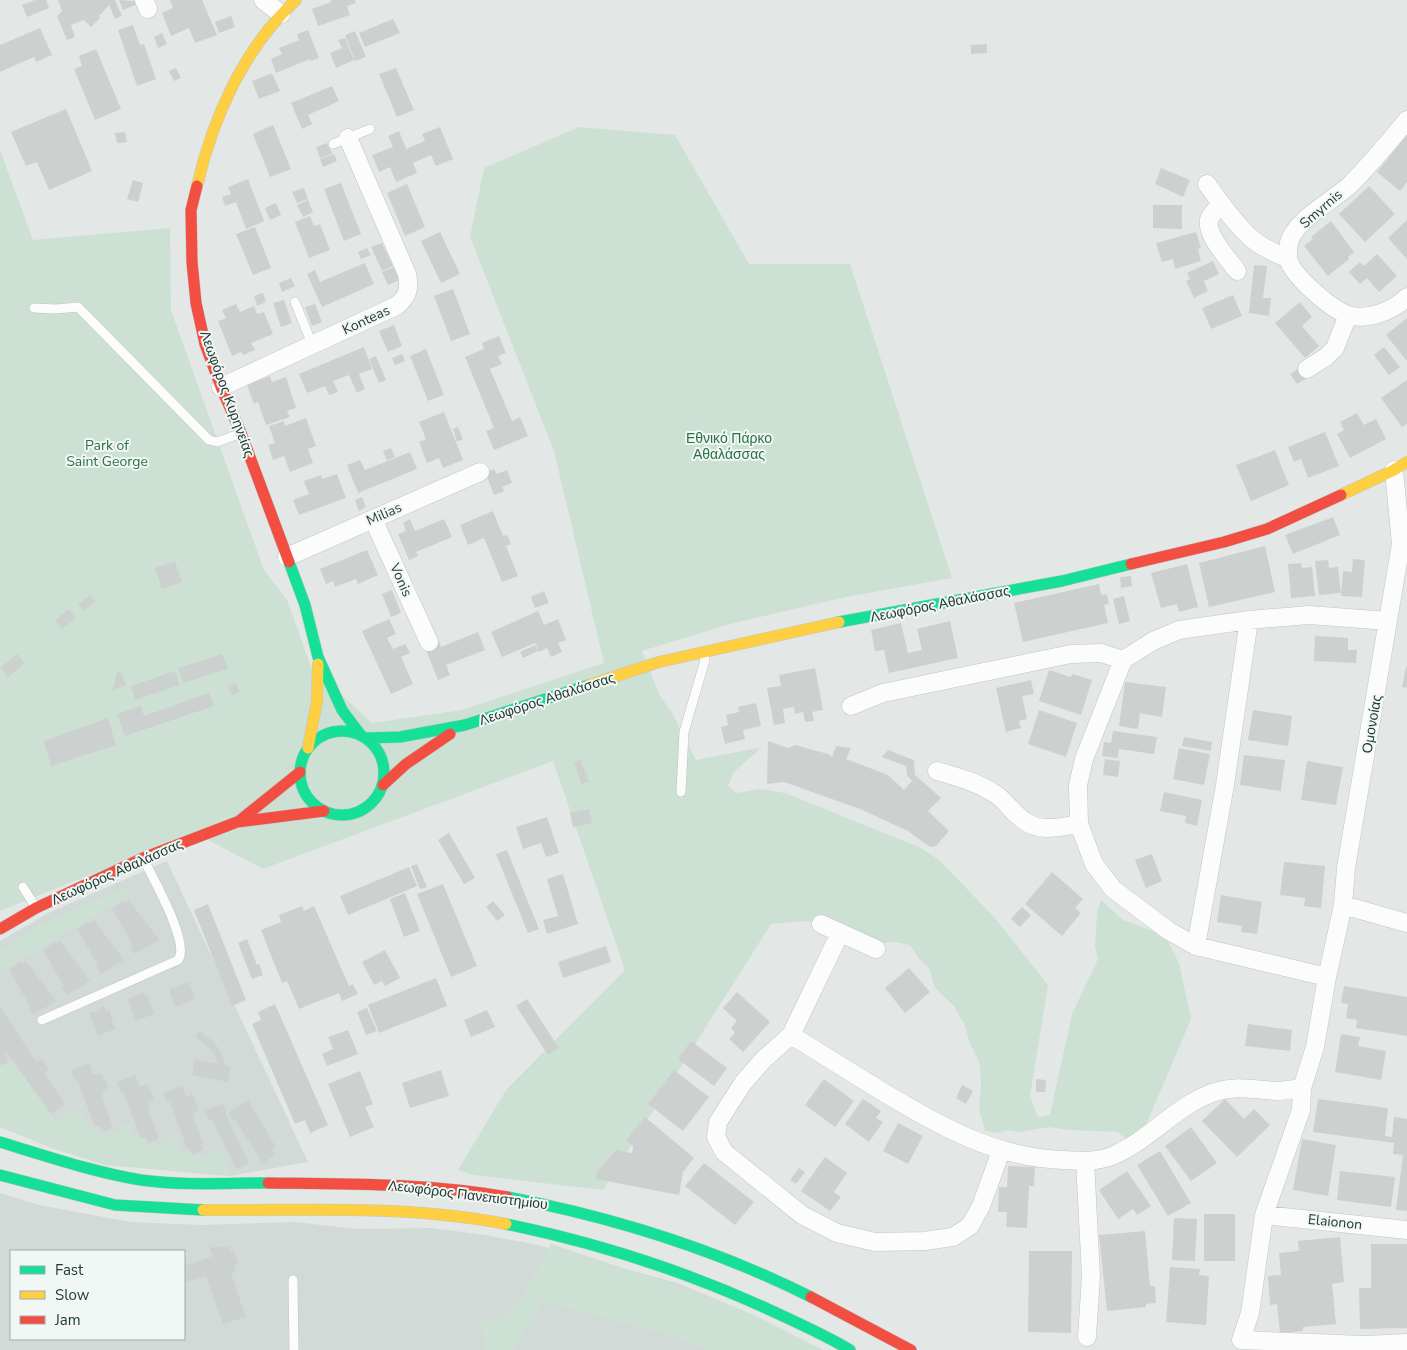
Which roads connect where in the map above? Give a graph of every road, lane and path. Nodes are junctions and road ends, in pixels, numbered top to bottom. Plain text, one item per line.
1 (262, 0) edge
2 (296, 0) edge
3 (281, 14) junction
4 (1407, 120) edge
5 (370, 129) dead end
6 (340, 141) joint
7 (1207, 184) dead end
8 (1222, 205) junction
9 (1288, 259) junction
10 (1237, 271) dead end
11 (1407, 297) edge
12 (295, 302) dead end
13 (34, 308) dead end
14 (1348, 315) junction
15 (312, 344) junction
16 (1307, 369) dead end
17 (221, 387) junction
18 (241, 433) junction
19 (1400, 466) edge
20 (480, 472) dead end
21 (373, 519) junction
22 (287, 557) junction
23 (1249, 620) junction
24 (1388, 621) junction
25 (429, 642) dead end
26 (704, 652) junction
27 (318, 657) junction
28 (1123, 660) junction
29 (851, 706) dead end
30 (465, 726) junction
31 (363, 736) junction
32 (308, 748) junction
33 (937, 771) dead end
34 (300, 772) junction
35 (383, 785) junction
36 (681, 792) dead end
37 (324, 811) junction
38 (237, 822) junction
39 (1078, 824) junction
40 (143, 858) junction
41 (23, 887) dead end
42 (1343, 906) junction
43 (36, 908) junction
44 (1407, 923) edge
45 (821, 924) dead end
46 (0, 929) edge
47 (840, 933) junction
48 (1196, 946) junction
49 (876, 949) dead end
50 (1327, 977) junction
51 (42, 1020) dead end
52 (791, 1035) junction
53 (1302, 1088) junction
54 (0, 1142) edge
55 (1001, 1151) junction
56 (1084, 1161) junction
57 (0, 1175) edge
58 (1264, 1215) junction
59 (1407, 1230) edge
60 (293, 1280) dead end
61 (1087, 1337) dead end
62 (1407, 1343) edge
63 (1239, 1345) edge
64 (1308, 1346) edge
65 (1364, 1347) edge
66 (294, 1350) edge
67 (850, 1350) edge
68 (911, 1350) edge

1 - 3 street
2 - 3 main road, Λεωφόρος Κυρηνείας
3 - 17 main road, Λεωφόρος Κυρηνείας
4 - 9 street, Smyrnis
5 - 6 lane
6 - 15 street, Konteas
7 - 8 street
8 - 9 street
8 - 10 street
9 - 14 street
11 - 14 street
12 - 15 lane
13 - 18 lane
14 - 16 street
15 - 17 street, Konteas
17 - 18 main road, Λεωφόρος Κυρηνείας
18 - 22 main road, Λεωφόρος Κυρηνείας
19 - 24 street, Ομονοίας
19 - 26 main road, Λεωφόρος Αθαλάσσας
20 - 21 street, Milias
21 - 22 street, Milias
21 - 25 street, Vonis
22 - 27 main road, Λεωφόρος Κυρηνείας
23 - 24 street
23 - 28 street
23 - 48 street
24 - 42 street, Ομονοίας
26 - 30 main road, Λεωφόρος Αθαλάσσας
26 - 36 lane
27 - 31 main road, Λεωφόρος Κυρηνείας
27 - 32 main road, Λεωφόρος Κυρηνείας
28 - 29 street
28 - 39 street
30 - 31 main road, Λεωφόρος Αθαλάσσας
30 - 35 main road, Λεωφόρος Αθαλάσσας
31 - 32 main road
31 - 35 main road
32 - 34 main road
33 - 39 street
34 - 37 main road
34 - 38 main road, Λεωφόρος Αθαλάσσας
35 - 37 main road
37 - 38 main road, Λεωφόρος Αθαλάσσας
38 - 40 main road, Λεωφόρος Αθαλάσσας
39 - 48 street
40 - 43 main road, Λεωφόρος Αθαλάσσας
40 - 51 lane
41 - 43 lane
42 - 44 street
42 - 50 street, Ομονοίας
43 - 46 main road, Λεωφόρος Αθαλάσσας
45 - 47 street
47 - 49 street
47 - 52 street
48 - 50 street
50 - 53 street, Ομονοίας
52 - 55 street
52 - 55 street
53 - 56 street
53 - 58 street, Ομονοίας
54 - 68 main road, Λεωφόρος Πανεπιστημίου
55 - 56 street
56 - 61 street
57 - 67 main road, Λεωφόρος Πανεπιστημίου
58 - 59 street, Elaionon
58 - 63 street, Ομονοίας
60 - 66 lane
62 - 65 street
63 - 64 street
64 - 65 street

